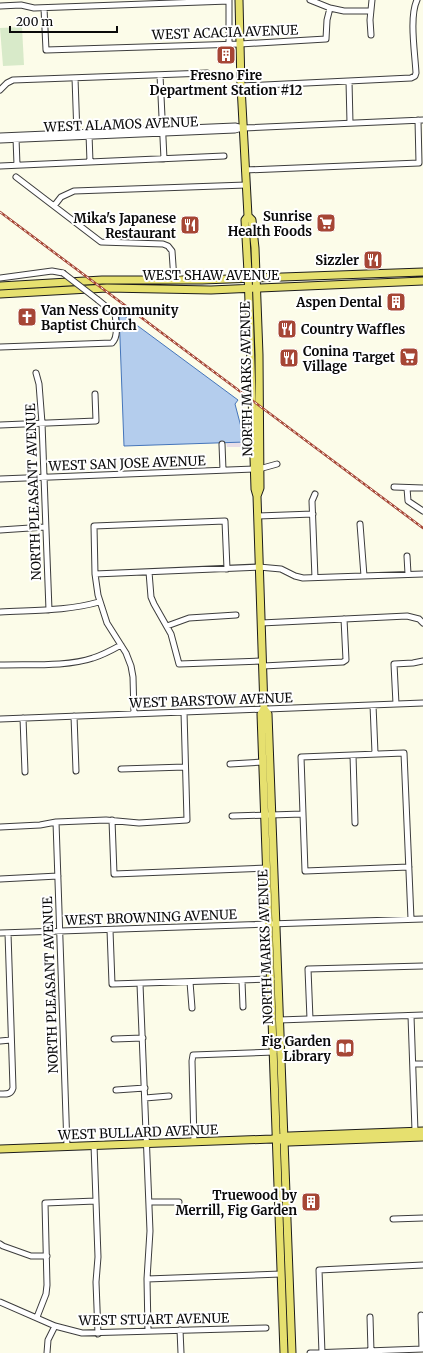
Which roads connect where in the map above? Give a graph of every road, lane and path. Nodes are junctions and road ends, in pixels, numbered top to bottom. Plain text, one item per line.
1 (239, 0) edge
2 (310, 0) edge
3 (372, 0) edge
4 (417, 0) edge
5 (229, 1) edge
6 (21, 2) edge
7 (0, 6) edge
8 (44, 8) junction
9 (330, 8) junction
10 (370, 11) junction
11 (371, 35) dead end
12 (229, 44) junction
13 (240, 44) junction
14 (207, 73) dead end
15 (160, 74) junction
16 (75, 78) junction
17 (349, 81) junction
18 (241, 86) junction
19 (0, 90) edge
20 (420, 120) edge
21 (350, 123) junction
22 (243, 128) junction
23 (162, 132) junction
24 (77, 135) junction
25 (89, 135) junction
26 (0, 136) edge
27 (16, 138) junction
28 (0, 140) edge
29 (224, 156) dead end
30 (164, 159) junction
31 (90, 162) junction
32 (17, 165) junction
33 (0, 166) edge
34 (245, 170) junction
35 (16, 177) dead end
36 (246, 185) junction
37 (54, 206) junction
38 (248, 216) junction
39 (384, 274) junction
40 (423, 274) edge
41 (0, 278) edge
42 (248, 279) junction
43 (256, 279) junction
44 (174, 280) junction
45 (423, 281) edge
46 (382, 282) junction
47 (0, 286) edge
48 (308, 286) junction
49 (249, 288) junction
50 (257, 288) junction
51 (0, 294) edge
52 (250, 341) junction
53 (0, 348) edge
54 (36, 373) dead end
55 (259, 385) junction
56 (95, 394) dead end
57 (42, 423) junction
58 (0, 425) edge
59 (222, 444) dead end
60 (277, 464) dead end
61 (257, 469) junction
62 (223, 470) junction
63 (44, 477) junction
64 (0, 479) edge
65 (394, 488) dead end
66 (407, 488) junction
67 (423, 488) edge
68 (315, 494) dead end
69 (423, 511) edge
70 (313, 514) junction
71 (258, 516) junction
72 (360, 524) dead end
73 (45, 527) junction
74 (0, 530) edge
75 (407, 556) dead end
76 (259, 567) junction
77 (227, 569) junction
78 (149, 572) junction
79 (95, 574) junction
80 (408, 574) junction
81 (423, 574) edge
82 (364, 576) junction
83 (315, 578) junction
84 (99, 602) junction
85 (49, 610) junction
86 (0, 612) edge
87 (236, 615) dead end
88 (344, 619) junction
89 (261, 623) junction
90 (423, 623) edge
91 (167, 626) junction
92 (121, 645) junction
93 (423, 661) edge
94 (263, 664) junction
95 (0, 665) edge
96 (423, 703) edge
97 (396, 704) junction
98 (374, 705) junction
99 (264, 709) junction
100 (184, 712) junction
101 (134, 714) junction
102 (74, 716) junction
103 (23, 718) junction
104 (0, 719) edge
105 (375, 754) junction
106 (353, 755) junction
107 (263, 762) junction
108 (230, 764) dead end
109 (185, 767) junction
110 (121, 770) dead end
111 (76, 771) dead end
112 (25, 772) dead end
113 (303, 814) junction
114 (268, 815) junction
115 (232, 816) dead end
116 (112, 820) junction
117 (56, 822) junction
118 (355, 823) dead end
119 (0, 827) edge
120 (409, 867) junction
121 (267, 868) junction
122 (58, 876) junction
123 (0, 878) edge
124 (423, 918) edge
125 (411, 919) junction
126 (273, 924) junction
127 (110, 930) junction
128 (60, 932) junction
129 (0, 933) edge
130 (8, 933) junction
131 (423, 966) edge
132 (272, 980) junction
133 (242, 981) junction
134 (190, 982) junction
135 (140, 984) junction
136 (272, 996) junction
137 (243, 1007) dead end
138 (192, 1008) dead end
139 (423, 1015) edge
140 (411, 1016) junction
141 (310, 1019) junction
142 (280, 1020) junction
143 (114, 1038) dead end
144 (143, 1038) junction
145 (12, 1040) junction
146 (0, 1041) edge
147 (274, 1049) junction
148 (281, 1063) junction
149 (413, 1064) junction
150 (423, 1064) edge
151 (145, 1088) junction
152 (116, 1090) dead end
153 (0, 1094) edge
154 (169, 1096) dead end
155 (145, 1098) junction
156 (415, 1131) junction
157 (423, 1131) edge
158 (354, 1134) junction
159 (423, 1137) edge
160 (281, 1139) junction
161 (346, 1140) junction
162 (194, 1142) junction
163 (146, 1143) junction
164 (94, 1145) junction
165 (67, 1147) junction
166 (0, 1149) edge
167 (279, 1193) junction
168 (96, 1201) junction
169 (148, 1202) junction
170 (179, 1202) dead end
171 (423, 1218) edge
172 (393, 1219) dead end
173 (287, 1228) junction
174 (0, 1244) edge
175 (46, 1256) junction
176 (423, 1265) edge
177 (281, 1274) junction
178 (147, 1279) junction
179 (0, 1302) edge
180 (289, 1312) junction
181 (421, 1315) dead end
182 (37, 1317) junction
183 (370, 1317) dead end
184 (55, 1326) junction
185 (266, 1328) dead end
186 (180, 1330) junction
187 (148, 1331) junction
188 (98, 1334) junction
189 (422, 1349) edge
190 (371, 1351) junction
191 (47, 1353) edge
192 (181, 1353) edge
193 (284, 1353) edge
194 (292, 1353) edge
195 (310, 1353) edge
196 (322, 1353) edge

1 - 13 main road, NORTH MARKS AVENUE
2 - 9 street
3 - 10 street
4 - 17 street
5 - 8 street
5 - 12 street
6 - 7 street
6 - 8 street
8 - 12 street, WEST ACACIA AVENUE
9 - 10 street
9 - 13 street, WEST ACACIA AVENUE
10 - 11 street
12 - 13 street, WEST ACACIA AVENUE
13 - 18 main road, NORTH MARKS AVENUE
14 - 15 street
15 - 16 street
15 - 23 street
16 - 19 street
16 - 24 street
17 - 18 street
17 - 21 street
18 - 22 main road, NORTH MARKS AVENUE
20 - 21 street, WEST ALAMOS AVENUE
20 - 34 street
21 - 22 street, WEST ALAMOS AVENUE
22 - 23 street, WEST ALAMOS AVENUE
22 - 34 main road, NORTH MARKS AVENUE
23 - 25 street, WEST ALAMOS AVENUE
23 - 30 street
24 - 25 street, WEST ALAMOS AVENUE
24 - 27 street, WEST ALAMOS AVENUE
25 - 31 street
26 - 27 street, WEST ALAMOS AVENUE
27 - 28 street, WEST ALAMOS AVENUE
27 - 32 street
29 - 30 street
30 - 31 street
31 - 32 street
32 - 33 street
34 - 36 main road, NORTH MARKS AVENUE
35 - 37 street
36 - 37 street
36 - 38 main road, NORTH MARKS AVENUE
37 - 44 street
38 - 42 main road, NORTH MARKS AVENUE
38 - 43 main road, NORTH MARKS AVENUE
39 - 40 main road, WEST SHAW AVENUE
39 - 43 main road, WEST SHAW AVENUE
39 - 48 main road
40 - 46 main road
41 - 53 street, bridge
42 - 43 main road, WEST SHAW AVENUE
42 - 44 main road, WEST SHAW AVENUE
42 - 49 main road, NORTH MARKS AVENUE
43 - 50 main road, NORTH MARKS AVENUE
44 - 47 main road, WEST SHAW AVENUE
45 - 46 main road, WEST SHAW AVENUE
46 - 48 main road, WEST SHAW AVENUE
48 - 50 main road, WEST SHAW AVENUE
49 - 50 main road, WEST SHAW AVENUE
49 - 51 main road, WEST SHAW AVENUE
49 - 52 main road, NORTH MARKS AVENUE
50 - 55 main road, NORTH MARKS AVENUE
52 - 55 main road
52 - 61 main road, NORTH MARKS AVENUE
54 - 57 street, NORTH PLEASANT AVENUE
55 - 61 main road, NORTH MARKS AVENUE
56 - 57 street
57 - 58 street
57 - 63 street, NORTH PLEASANT AVENUE
59 - 62 street
60 - 61 street, WEST SAN JOSE AVENUE
61 - 62 street, WEST SAN JOSE AVENUE
61 - 71 main road, NORTH MARKS AVENUE
62 - 63 street, WEST SAN JOSE AVENUE
63 - 64 street, WEST SAN JOSE AVENUE
63 - 73 street, NORTH PLEASANT AVENUE
65 - 66 street
66 - 67 street
66 - 69 street
68 - 70 street
70 - 71 street
70 - 83 street
71 - 76 main road, NORTH MARKS AVENUE
72 - 82 street
73 - 74 street
73 - 85 street, NORTH PLEASANT AVENUE
75 - 80 street
76 - 77 street
76 - 83 street
76 - 89 main road, NORTH MARKS AVENUE
77 - 78 street
77 - 79 street
78 - 79 street
78 - 91 street
79 - 84 street
80 - 81 street
80 - 82 street
82 - 83 street
84 - 85 street
84 - 92 street
85 - 86 street
87 - 91 street
88 - 89 street
88 - 90 street
88 - 94 street
89 - 94 main road, NORTH MARKS AVENUE
91 - 94 street
92 - 95 street
92 - 101 street
93 - 97 street
94 - 99 main road, NORTH MARKS AVENUE
96 - 97 street, WEST BARSTOW AVENUE
97 - 98 street, WEST BARSTOW AVENUE
98 - 99 street, WEST BARSTOW AVENUE
98 - 105 street
99 - 100 street, WEST BARSTOW AVENUE
99 - 107 main road, NORTH MARKS AVENUE
99 - 114 main road, NORTH MARKS AVENUE
100 - 101 street, WEST BARSTOW AVENUE
100 - 109 street
101 - 102 street, WEST BARSTOW AVENUE
102 - 103 street, WEST BARSTOW AVENUE
102 - 111 street
103 - 104 street, WEST BARSTOW AVENUE
103 - 112 street
105 - 106 street
105 - 120 street
106 - 113 street
106 - 118 street
107 - 108 street
107 - 114 main road, NORTH MARKS AVENUE
109 - 110 street
109 - 116 street
113 - 114 street
113 - 120 street
114 - 115 street
114 - 121 main road, NORTH MARKS AVENUE
114 - 126 main road, NORTH MARKS AVENUE
116 - 117 street
116 - 121 street
117 - 119 street
117 - 122 street, NORTH PLEASANT AVENUE
120 - 125 street
121 - 126 main road, NORTH MARKS AVENUE
122 - 123 street
122 - 128 street, NORTH PLEASANT AVENUE
124 - 125 street, WEST BROWNING AVENUE
125 - 126 street, WEST BROWNING AVENUE
126 - 127 street, WEST BROWNING AVENUE
126 - 132 main road, NORTH MARKS AVENUE
126 - 142 main road, NORTH MARKS AVENUE
127 - 128 street, WEST BROWNING AVENUE
127 - 135 street
128 - 130 street, WEST BROWNING AVENUE
128 - 165 street, NORTH PLEASANT AVENUE
129 - 130 street, WEST BROWNING AVENUE
130 - 145 street
131 - 141 street
132 - 133 street
132 - 136 main road, NORTH MARKS AVENUE
133 - 134 street
133 - 137 street
134 - 135 street
134 - 138 street
135 - 144 street
136 - 142 main road
136 - 147 main road, NORTH MARKS AVENUE
139 - 140 street
140 - 141 street
140 - 149 street
141 - 142 street
142 - 148 main road, NORTH MARKS AVENUE
143 - 144 street
144 - 151 street
145 - 146 street
145 - 153 street
147 - 148 main road
147 - 160 main road, NORTH MARKS AVENUE
147 - 162 street
148 - 160 main road, NORTH MARKS AVENUE
149 - 150 street
149 - 156 street
151 - 152 street
151 - 155 street
154 - 155 street
155 - 163 street
156 - 157 main road, WEST BULLARD AVENUE
156 - 158 main road, WEST BULLARD AVENUE
158 - 160 main road, WEST BULLARD AVENUE
158 - 161 main road
159 - 161 main road, WEST BULLARD AVENUE
160 - 161 main road, WEST BULLARD AVENUE
160 - 162 main road, WEST BULLARD AVENUE
160 - 167 main road, NORTH MARKS AVENUE
160 - 173 main road, NORTH MARKS AVENUE
162 - 163 main road, WEST BULLARD AVENUE
163 - 164 main road, WEST BULLARD AVENUE
163 - 169 street
164 - 165 main road, WEST BULLARD AVENUE
164 - 168 street
165 - 166 main road, WEST BULLARD AVENUE
167 - 173 main road
167 - 177 main road, NORTH MARKS AVENUE
168 - 175 street
168 - 188 street
169 - 170 street
169 - 178 street
171 - 172 street
173 - 180 main road, NORTH MARKS AVENUE
174 - 175 street
175 - 182 street
176 - 196 street
177 - 178 street
177 - 180 main road
177 - 193 main road, NORTH MARKS AVENUE
178 - 187 street
179 - 182 street, WEST STUART AVENUE
180 - 194 main road, NORTH MARKS AVENUE
181 - 189 street
182 - 184 street, WEST STUART AVENUE
183 - 190 street
184 - 188 street, WEST STUART AVENUE
184 - 191 street
185 - 186 street, WEST STUART AVENUE
186 - 187 street, WEST STUART AVENUE
186 - 192 street
187 - 188 street, WEST STUART AVENUE
189 - 190 street
190 - 196 street
195 - 196 street

